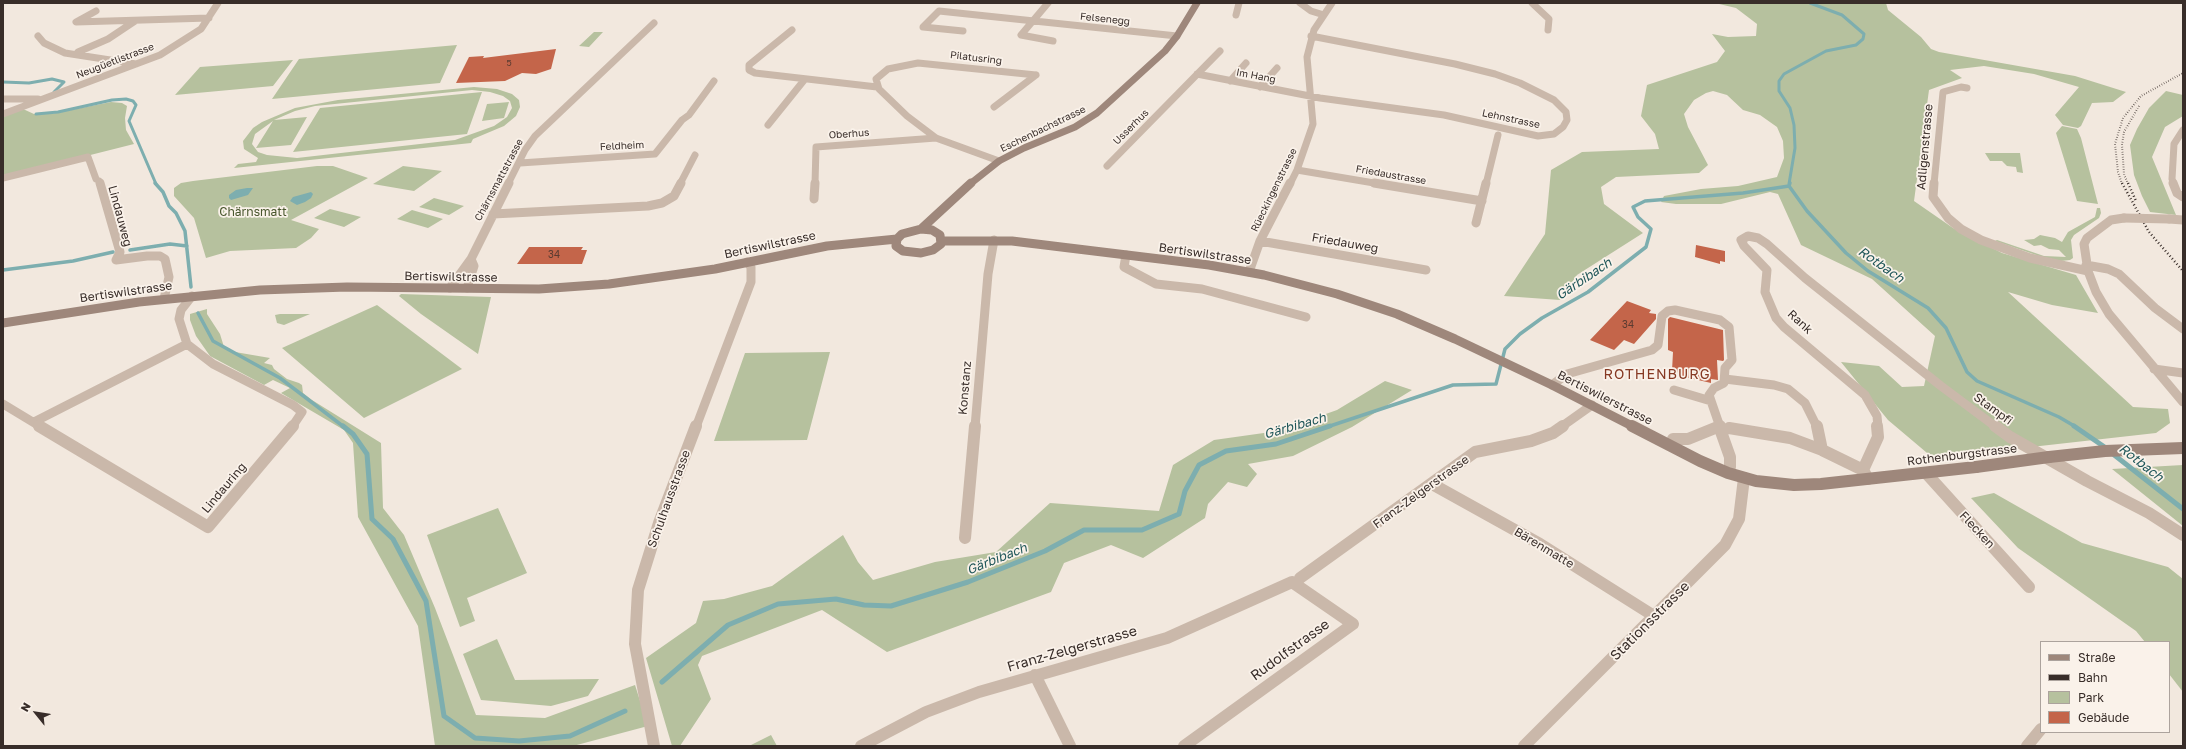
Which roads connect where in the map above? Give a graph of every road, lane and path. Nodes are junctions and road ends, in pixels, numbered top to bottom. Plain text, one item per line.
1 (218, 3) edge
2 (1048, 3) edge
3 (1197, 3) edge
4 (1239, 3) edge
5 (1300, 3) edge
6 (1332, 3) edge
7 (1532, 3) edge
8 (96, 11) dead end
9 (1236, 15) dead end
10 (1324, 15) junction
11 (208, 18) junction
12 (135, 21) junction
13 (1031, 22) junction
14 (654, 23) dead end
15 (792, 30) dead end
16 (1548, 30) dead end
17 (963, 31) dead end
18 (38, 36) dead end
19 (1177, 36) junction
20 (1311, 36) junction
21 (1053, 40) dead end
22 (1220, 51) dead end
23 (78, 52) dead end
24 (1246, 63) dead end
25 (138, 65) junction
26 (1277, 68) dead end
27 (1197, 74) junction
28 (805, 79) junction
29 (1230, 80) junction
30 (714, 81) dead end
31 (1260, 87) junction
32 (877, 88) junction
33 (1967, 88) dead end
34 (1312, 96) junction
35 (3, 99) edge
36 (42, 100) junction
37 (994, 107) dead end
38 (3, 114) edge
39 (768, 125) dead end
40 (2183, 130) edge
41 (1498, 135) dead end
42 (936, 138) junction
43 (695, 155) dead end
44 (999, 161) junction
45 (520, 163) junction
46 (1107, 166) dead end
47 (1297, 170) junction
48 (3, 178) edge
49 (2183, 197) edge
50 (814, 199) dead end
51 (1482, 201) junction
52 (493, 214) junction
53 (2183, 220) edge
54 (1476, 223) dead end
55 (921, 229) junction
56 (897, 239) junction
57 (942, 240) junction
58 (994, 240) junction
59 (1260, 241) junction
60 (1126, 255) junction
61 (471, 259) junction
62 (747, 262) junction
63 (2087, 268) junction
64 (1426, 270) dead end
65 (1249, 272) junction
66 (1805, 278) joint
67 (450, 288) junction
68 (467, 288) junction
69 (192, 296) junction
70 (164, 299) junction
71 (1306, 317) dead end
72 (3, 323) edge
73 (2183, 329) edge
74 (1457, 340) joint
75 (187, 344) junction
76 (2154, 369) junction
77 (2183, 374) edge
78 (1725, 381) junction
79 (1552, 385) junction
80 (1674, 390) dead end
81 (1711, 401) junction
82 (2183, 402) edge
83 (3, 404) edge
84 (1592, 405) junction
85 (34, 422) junction
86 (1724, 427) junction
87 (1679, 441) dead end
88 (2183, 448) edge
89 (1822, 450) junction
90 (1729, 463) dead end
91 (1926, 473) junction
92 (1865, 475) junction
93 (1744, 478) junction
94 (1432, 484) junction
95 (2183, 535) edge
96 (965, 538) dead end
97 (1296, 580) junction
98 (2029, 587) dead end
99 (1654, 616) junction
100 (1035, 676) junction
101 (2040, 730) edge
102 (654, 746) edge
103 (861, 746) edge
104 (1070, 746) edge
105 (1184, 746) edge
106 (1524, 746) edge
107 (2027, 746) edge

1 - 11 street, Neugüetlistrasse
2 - 13 street
3 - 19 main road, Eschenbachstrasse
4 - 9 street
5 - 10 street
6 - 10 street, Rüeckingenstrasse
7 - 16 street
8 - 12 street
10 - 20 street, Rüeckingenstrasse
11 - 12 street
11 - 25 street, Neugüetlistrasse
12 - 23 street
13 - 17 street, Felsenegg
13 - 19 street, Felsenegg
13 - 21 street
14 - 45 street, Chärnsmattstrasse
15 - 28 street
18 - 25 street
19 - 44 main road, Eschenbachstrasse
20 - 34 street, Rüeckingenstrasse
20 - 34 street, Lehnstrasse
22 - 27 street
24 - 29 street
25 - 36 street, Neugüetlistrasse
26 - 31 street
27 - 29 street, Im Hang
27 - 46 street, Usserhus
28 - 32 street
28 - 39 street
29 - 31 street, Im Hang
30 - 45 street, Feldheim
31 - 34 street, Im Hang
32 - 37 street, Pilatusring
32 - 42 street
33 - 63 street, Adligenstrasse
34 - 47 street, Rüeckingenstrasse
35 - 36 street
36 - 38 street, Neugüetlistrasse
40 - 49 street
41 - 51 street
42 - 44 street
42 - 50 street, Oberhus
43 - 52 street
44 - 55 main road, Eschenbachstrasse
45 - 52 street, Chärnsmattstrasse
47 - 51 street, Friedaustrasse
47 - 59 street, Rüeckingenstrasse
48 - 70 street, Lindauweg
51 - 54 street
52 - 61 street, Chärnsmattstrasse
53 - 63 street, bridge
55 - 56 main road, Bertiswilstrasse
55 - 57 main road
56 - 57 main road
56 - 62 main road, Bertiswilstrasse
57 - 58 main road, Bertiswilstrasse
58 - 60 main road, Bertiswilstrasse
58 - 96 street, Konstanz
59 - 64 street, Friedauweg
59 - 65 street, Rüeckingenstrasse
60 - 65 main road, Bertiswilstrasse
60 - 71 street
61 - 67 street, Chärnsmattstrasse
61 - 68 street, Chärnsmattstrasse
62 - 68 main road, Bertiswilstrasse
62 - 102 street, Schulhausstrasse
63 - 73 street
63 - 76 street
65 - 74 main road, Bertiswilstrasse
66 - 92 street, Rank
66 - 95 street, Stampfi
67 - 68 main road, Bertiswilstrasse
67 - 69 main road, Bertiswilstrasse
69 - 70 main road, Bertiswilstrasse
69 - 75 street
70 - 72 main road, Bertiswilstrasse
74 - 79 main road, Bertiswilerstrasse
75 - 85 street
75 - 85 street, Lindauring
76 - 77 street
76 - 82 street
78 - 79 street
78 - 81 street
78 - 89 street
79 - 84 main road, Bertiswilerstrasse
80 - 81 street
81 - 86 street
83 - 85 street, Lindauring
84 - 93 main road, Bertiswilerstrasse
84 - 94 street, Franz-Zelgerstrasse
86 - 87 street
86 - 89 street
86 - 90 street
88 - 91 main road, Rothenburgstrasse, bridge
89 - 92 street
91 - 92 main road, Rothenburgstrasse
91 - 98 street, Flecken
92 - 93 main road, Rothenburgstrasse
93 - 99 street, Stationsstrasse
94 - 97 street, Franz-Zelgerstrasse
94 - 99 street, Bärenmatte
97 - 100 street, Franz-Zelgerstrasse
97 - 105 street, Rudolfstrasse
99 - 106 street, Stationsstrasse
100 - 103 street, Franz-Zelgerstrasse
100 - 104 street
101 - 107 street

